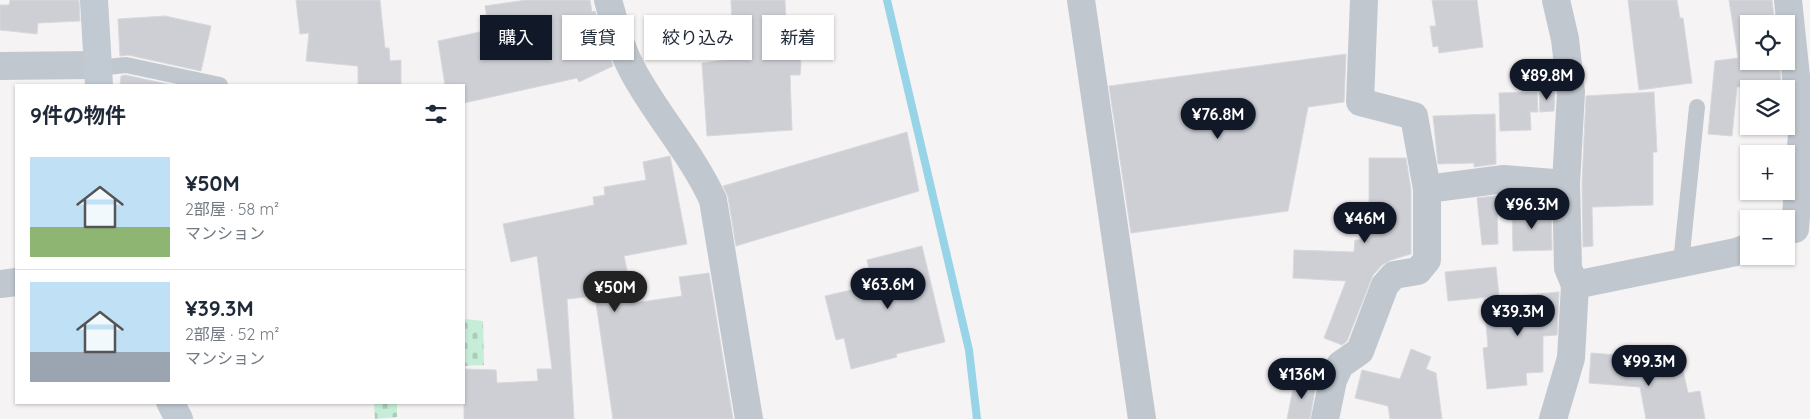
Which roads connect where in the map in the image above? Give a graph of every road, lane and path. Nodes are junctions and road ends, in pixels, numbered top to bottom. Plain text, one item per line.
1 (94, 0) edge
2 (608, 0) edge
3 (1081, 0) edge
4 (1364, 0) edge
5 (1556, 0) edge
6 (1788, 0) edge
7 (0, 66) edge
8 (98, 72) edge
9 (215, 84) edge
10 (1697, 108) dead end
11 (1566, 184) junction
12 (1427, 189) junction
13 (1797, 230) edge
14 (1740, 250) edge
15 (1681, 263) junction
16 (15, 282) edge
17 (0, 284) edge
18 (1575, 285) junction
19 (171, 404) edge
20 (179, 419) edge
21 (749, 419) edge
22 (1142, 419) edge
23 (1325, 419) edge
24 (1553, 419) edge

1 - 8 main road
2 - 21 street
3 - 22 street
4 - 12 street
5 - 11 street
6 - 13 street
7 - 8 street
8 - 9 lane
10 - 15 lane
11 - 12 street
11 - 18 street
12 - 23 street
14 - 15 street
15 - 18 street
16 - 17 street
18 - 24 street
19 - 20 main road

